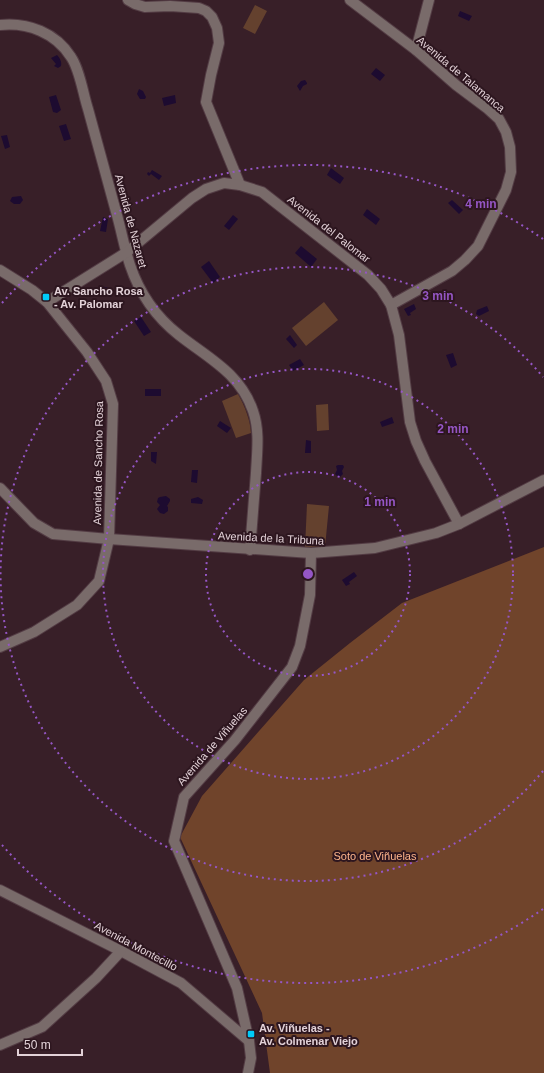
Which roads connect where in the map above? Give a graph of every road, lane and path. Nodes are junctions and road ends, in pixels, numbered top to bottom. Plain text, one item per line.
1 (128, 0) edge
2 (350, 0) edge
3 (429, 0) edge
4 (170, 3) edge
5 (0, 25) edge
6 (416, 50) junction
7 (240, 185) junction
8 (127, 252) junction
9 (0, 270) edge
10 (47, 302) junction
11 (391, 305) junction
12 (544, 480) edge
13 (0, 488) edge
14 (459, 524) junction
15 (109, 539) junction
16 (250, 550) junction
17 (311, 553) junction
18 (0, 647) edge
19 (0, 890) edge
20 (121, 951) junction
21 (249, 1041) junction
22 (0, 1045) edge
23 (248, 1073) edge

1 - 4 street
2 - 6 street, Avenida de Talamanca
3 - 6 street
4 - 7 street
5 - 8 street, Avenida de Nazaret
6 - 11 street, Avenida de Talamanca
7 - 8 street, Avenida del Palomar
7 - 11 street, Avenida del Palomar
8 - 10 street, Avenida del Palomar
8 - 16 street, Avenida de Nazaret
9 - 10 street, Avenida de Sancho Rosa
10 - 15 street, Avenida de Sancho Rosa
11 - 14 street, Avenida del Palomar
12 - 14 street, Avenida de la Tribuna
13 - 15 street, Avenida de la Tribuna
14 - 17 street, Avenida de la Tribuna
15 - 16 street, Avenida de la Tribuna
15 - 18 street, Avenida de Sancho Rosa
16 - 17 street, Avenida de la Tribuna
17 - 21 street, Avenida de Viñuelas
19 - 20 street, Avenida Montecillo
20 - 21 street, Avenida Montecillo
20 - 22 street
21 - 23 street, Avenida de Viñuelas

